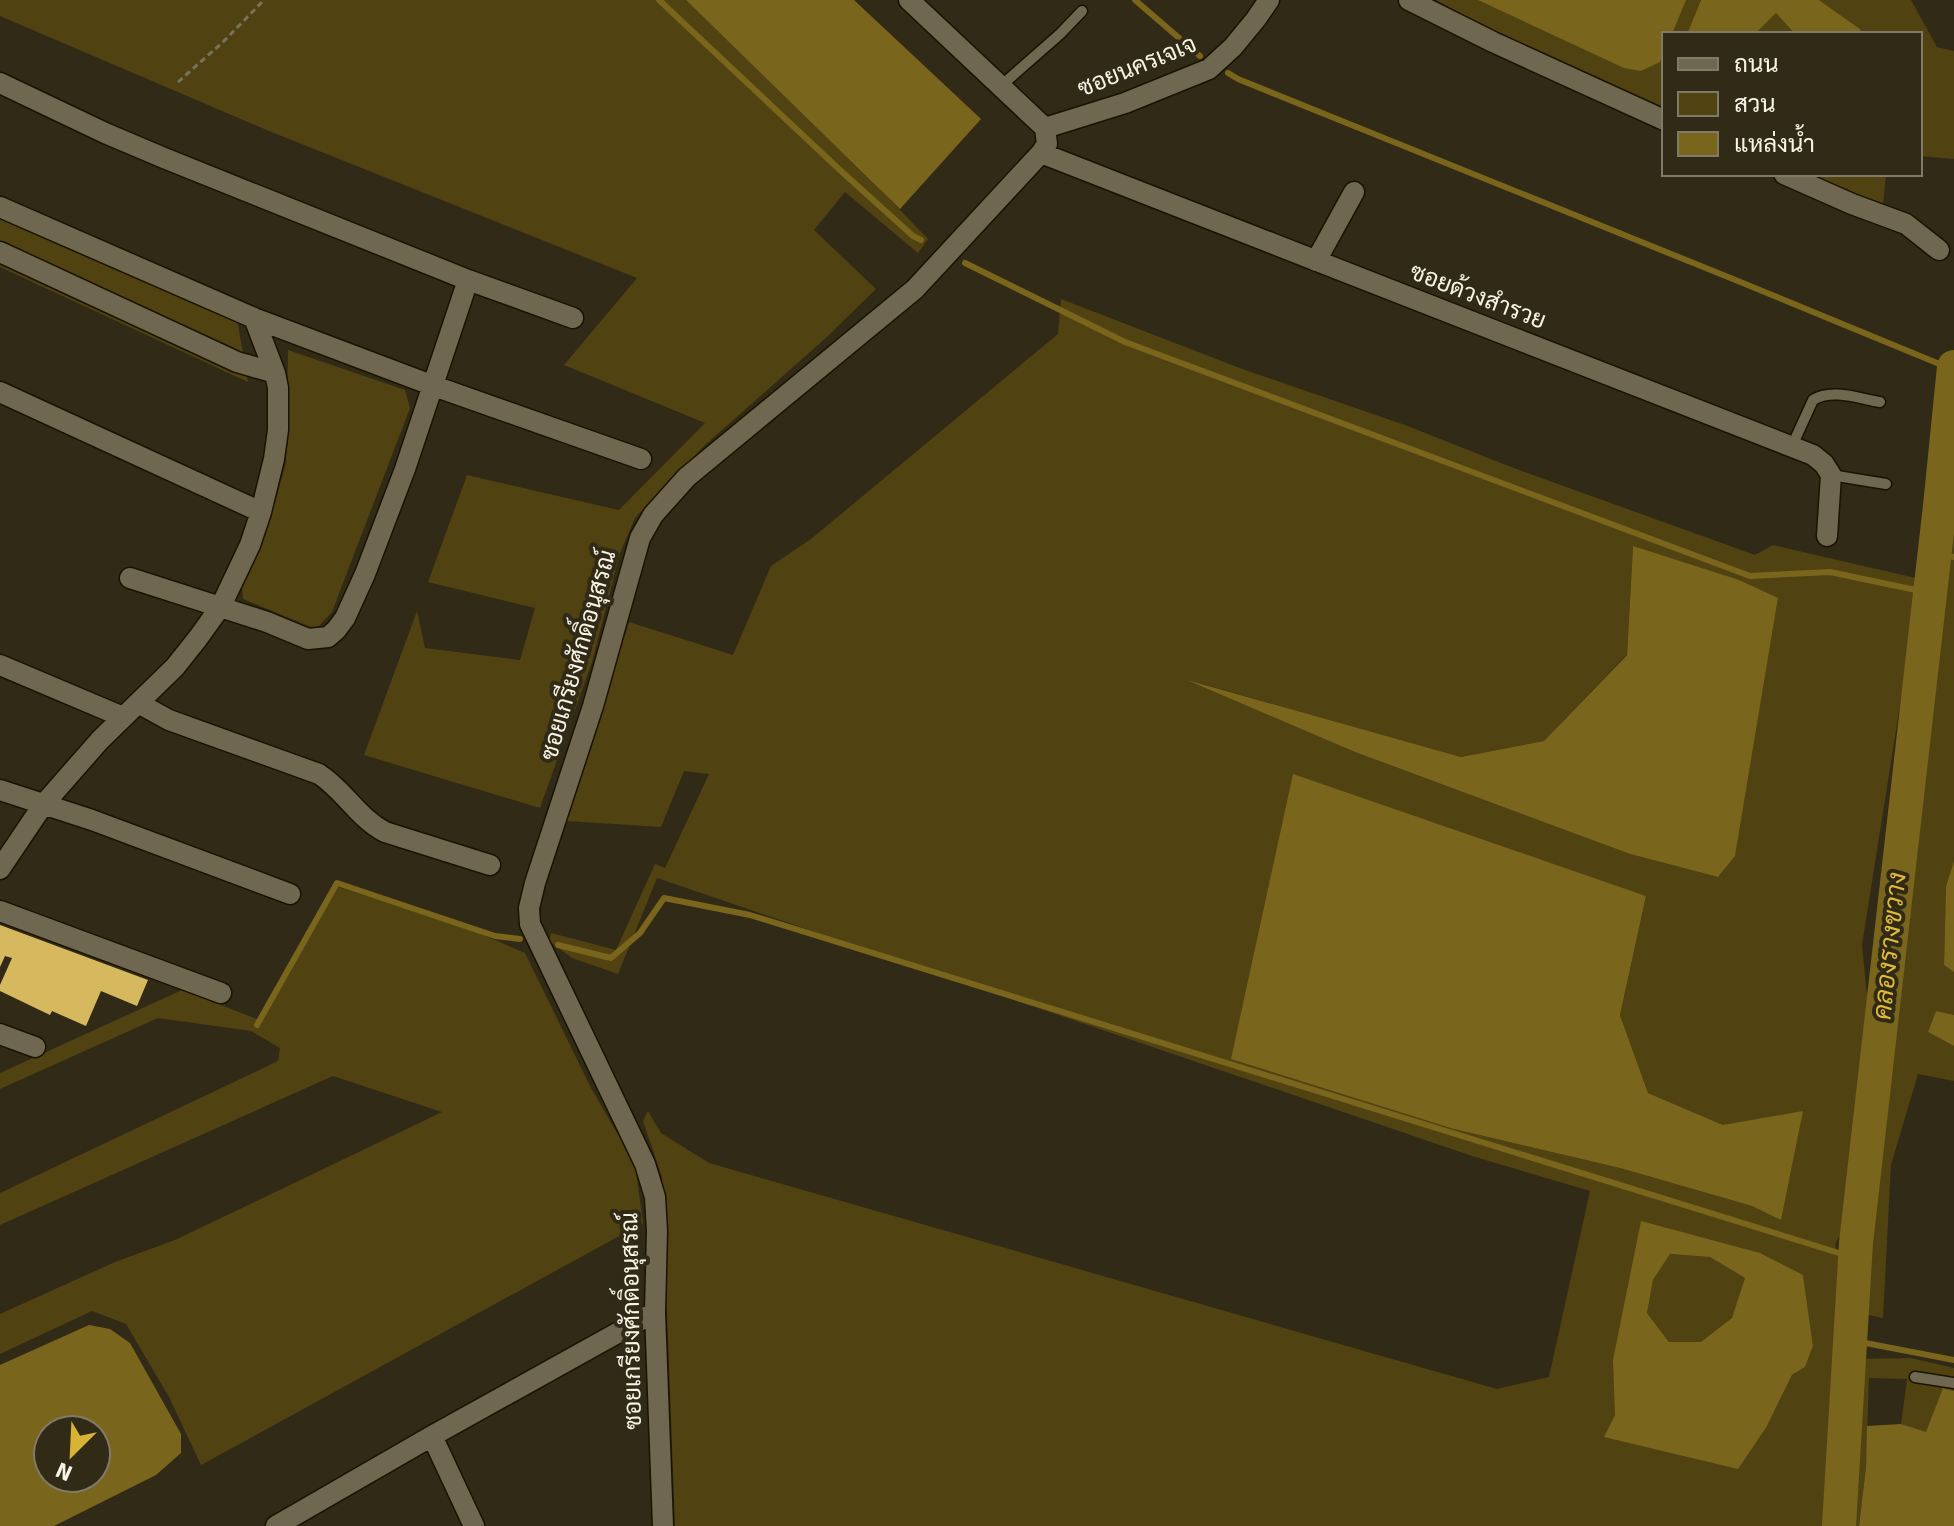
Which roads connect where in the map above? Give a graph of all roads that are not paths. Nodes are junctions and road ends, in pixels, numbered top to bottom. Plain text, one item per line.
1 (909, 0) edge
2 (1269, 0) edge
3 (1409, 0) edge
4 (1082, 11) dead end
5 (0, 83) edge
6 (1002, 85) junction
7 (1662, 119) edge
8 (1045, 128) junction
9 (1041, 153) junction
10 (1789, 176) edge
11 (1354, 192) dead end
12 (0, 207) edge
13 (1939, 250) dead end
14 (0, 252) edge
15 (1316, 261) junction
16 (468, 280) junction
17 (254, 318) junction
18 (573, 318) dead end
19 (275, 373) junction
20 (434, 386) junction
21 (0, 392) edge
22 (1880, 402) dead end
23 (1792, 446) junction
24 (641, 459) dead end
25 (1831, 475) junction
26 (1886, 484) dead end
27 (261, 512) junction
28 (1827, 536) dead end
29 (130, 578) dead end
30 (221, 606) junction
31 (0, 665) edge
32 (130, 710) junction
33 (0, 790) edge
34 (43, 805) junction
35 (490, 865) dead end
36 (0, 869) edge
37 (290, 894) dead end
38 (0, 911) edge
39 (221, 993) dead end
40 (0, 1034) edge
41 (35, 1047) dead end
42 (655, 1312) junction
43 (1915, 1377) dead end
44 (1954, 1383) edge
45 (432, 1436) junction
46 (276, 1526) edge
47 (474, 1526) edge
48 (663, 1526) edge

1 - 6 street
2 - 8 street, ซอยนครเจเจ
3 - 7 street
4 - 6 lane
5 - 16 street
6 - 8 street
8 - 9 street
9 - 15 street, ซอยด้วงสำรวย
9 - 42 street, ซอยเกรียงศักดิ์อนุสรณ์
10 - 13 street
11 - 15 street
12 - 17 street
14 - 19 street
15 - 23 street, ซอยด้วงสำรวย
16 - 18 street
16 - 20 street
17 - 19 street
17 - 20 street
19 - 27 street
20 - 24 street
20 - 30 street
21 - 27 street
22 - 23 lane
23 - 25 street, ซอยด้วงสำรวย
25 - 26 lane
25 - 28 street
27 - 30 street
29 - 30 street
30 - 32 street
31 - 32 street
32 - 34 street
32 - 35 street
33 - 34 street
34 - 36 street
34 - 37 street
38 - 39 street
40 - 41 street
42 - 45 street
42 - 48 street, ซอยเกรียงศักดิ์อนุสรณ์
43 - 44 lane
45 - 46 street
45 - 47 street

